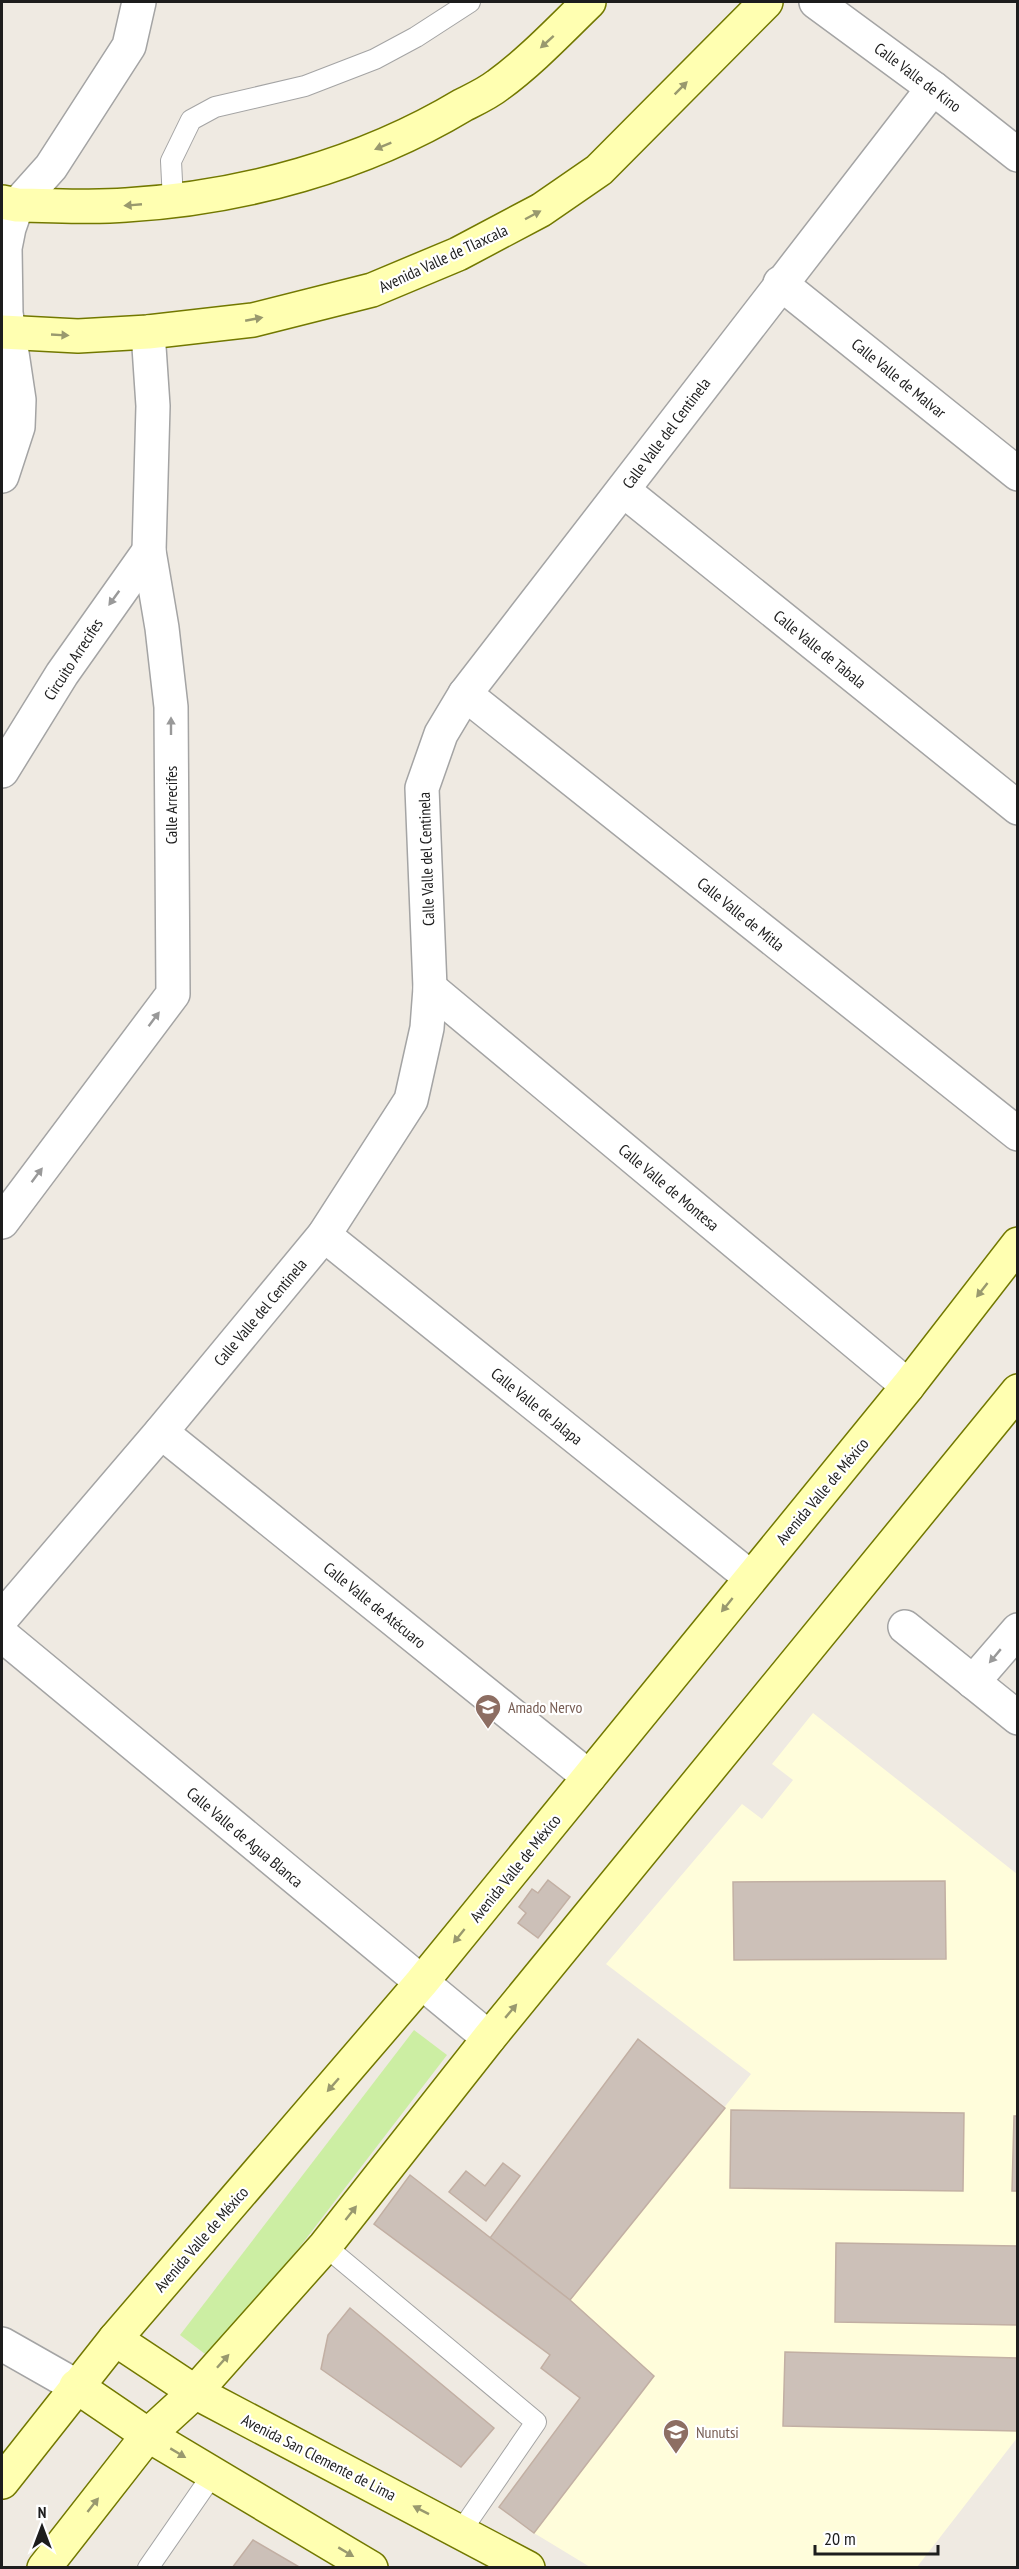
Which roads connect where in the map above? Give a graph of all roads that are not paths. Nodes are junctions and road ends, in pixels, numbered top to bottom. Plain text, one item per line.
1 (139, 2) edge
2 (470, 2) edge
3 (589, 2) edge
4 (766, 2) edge
5 (816, 2) edge
6 (933, 88) junction
7 (1017, 155) edge
8 (173, 201) junction
9 (9, 204) edge
10 (780, 283) junction
11 (6, 326) edge
12 (148, 332) junction
13 (1017, 474) edge
14 (2, 476) edge
15 (623, 490) junction
16 (149, 551) junction
17 (465, 694) junction
18 (2, 771) edge
19 (1017, 808) edge
20 (430, 988) junction
21 (1017, 1134) edge
22 (2, 1222) edge
23 (324, 1234) junction
24 (1017, 1244) edge
25 (908, 1386) junction
26 (1017, 1391) edge
27 (161, 1432) junction
28 (750, 1577) junction
29 (2, 1618) edge
30 (905, 1627) dead end
31 (1017, 1630) edge
32 (2, 1635) edge
33 (973, 1682) junction
34 (1017, 1718) edge
35 (589, 1777) junction
36 (421, 1983) junction
37 (489, 2038) junction
38 (325, 2246) junction
39 (115, 2339) junction
40 (2, 2344) edge
41 (76, 2386) junction
42 (195, 2392) junction
43 (148, 2435) junction
44 (213, 2474) junction
45 (2, 2482) edge
46 (461, 2531) junction
47 (44, 2568) edge
48 (148, 2568) edge
49 (371, 2568) edge
50 (528, 2568) edge

1 - 9 street
2 - 8 lane
3 -> 8 street
12 -> 4 street, Avenida Valle de Tlaxcala
5 - 6 street, Calle Valle de Kino
6 - 7 street, Calle Valle de Kino
6 - 10 street, Calle Valle del Centinela
8 -> 9 street
9 - 11 street
10 - 13 street, Calle Valle de Malvar
10 - 15 street, Calle Valle del Centinela
11 -> 12 street, Avenida Valle de Tlaxcala
11 - 14 street
12 - 16 street, Calle Arrecifes
15 - 17 street, Calle Valle del Centinela
15 - 19 street, Calle Valle de Tabala
16 -> 18 street, Circuito Arrecifes
22 -> 16 street, Calle Arrecifes
17 - 20 street, Calle Valle del Centinela
17 - 21 street, Calle Valle de Mitla
20 - 23 street, Calle Valle del Centinela
20 - 25 street, Calle Valle de Montesa
23 - 27 street, Calle Valle del Centinela
23 - 28 street, Calle Valle de Jalapa
24 -> 25 street, Avenida Valle de México
25 - 28 street, Avenida Valle de México
37 -> 26 street
27 - 29 street, Calle Valle del Centinela
27 - 35 street, Calle Valle de Atécuaro
28 -> 35 street, Avenida Valle de México
30 - 33 street
31 -> 33 street
32 - 36 street, Calle Valle de Agua Blanca
33 - 34 street
35 -> 36 street, Avenida Valle de México
36 - 37 street, Calle Valle de Agua Blanca
36 -> 39 street, Avenida Valle de México
38 -> 37 street
42 -> 38 street
38 - 46 lane
39 - 41 street, Avenida Valle de México
39 - 42 street, Avenida San Clemente de Lima
40 - 41 street
41 - 43 street
41 - 45 street, Avenida Valle de México
42 - 43 street
46 -> 42 street, Avenida San Clemente de Lima
43 -> 44 street
47 -> 43 street
44 - 48 lane
44 -> 49 street
46 - 50 street, Avenida San Clemente de Lima

